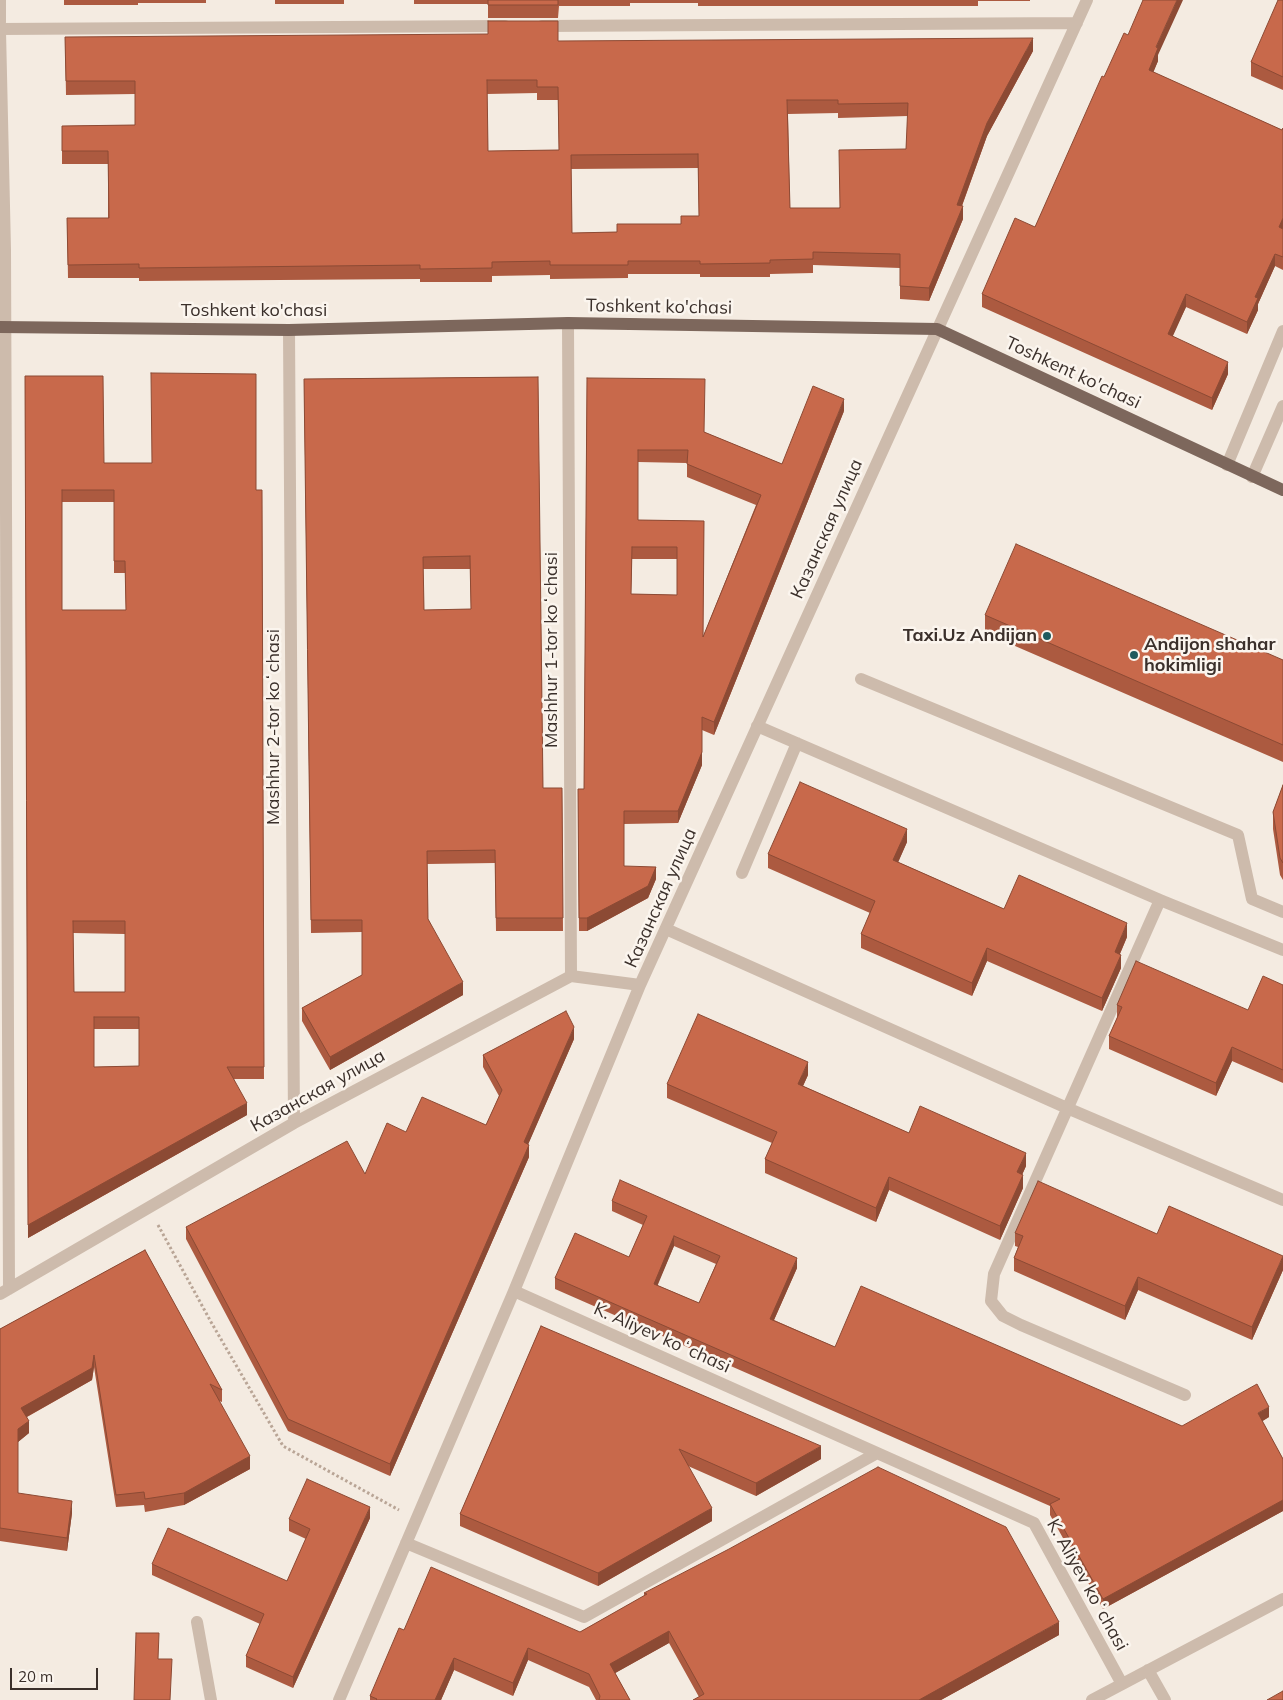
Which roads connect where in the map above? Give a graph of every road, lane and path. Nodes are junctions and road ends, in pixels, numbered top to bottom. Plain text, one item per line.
1 (0, 0) edge
2 (1087, 0) edge
3 (0, 22) edge
4 (1077, 23) junction
5 (0, 30) edge
6 (3, 250) edge
7 (568, 323) junction
8 (3, 327) edge
9 (937, 329) junction
10 (289, 330) junction
11 (1283, 331) edge
12 (1283, 406) edge
13 (1227, 465) junction
14 (1252, 476) junction
15 (1283, 490) edge
16 (861, 679) dead end
17 (757, 726) junction
18 (797, 744) junction
19 (742, 873) dead end
20 (1160, 900) junction
21 (1283, 912) edge
22 (666, 929) junction
23 (1283, 950) edge
24 (571, 976) junction
25 (640, 985) junction
26 (1067, 1108) junction
27 (294, 1123) junction
28 (1283, 1200) edge
29 (148, 1207) junction
30 (514, 1291) junction
31 (5, 1292) edge
32 (1185, 1395) dead end
33 (877, 1453) junction
34 (416, 1520) junction
35 (406, 1543) junction
36 (1283, 1599) edge
37 (197, 1622) dead end
38 (1148, 1670) junction
39 (1122, 1684) junction
40 (211, 1700) edge
41 (339, 1700) edge
42 (1092, 1700) edge
43 (1165, 1700) edge

1 - 3 street
2 - 4 street, Казанская улица
4 - 5 street
4 - 9 street, Казанская улица
5 - 6 street
6 - 8 street
7 - 9 main road, Toshkent ko'chasi
7 - 10 main road, Toshkent ko'chasi
7 - 24 street, Mashhur 1-tor koʻchasi
8 - 10 main road, Toshkent ko'chasi
8 - 31 street
9 - 13 main road, Toshkent ko'chasi
9 - 17 street, Казанская улица
10 - 27 street, Mashhur 2-tor koʻchasi
11 - 13 street
12 - 14 street
13 - 14 main road, Toshkent ko'chasi
14 - 15 main road, Toshkent ko'chasi
16 - 21 street
17 - 18 street
17 - 22 street, Казанская улица
18 - 19 street
18 - 20 street
20 - 23 street
20 - 26 street
22 - 25 street, Казанская улица
22 - 26 street
24 - 25 street, Казанская улица
24 - 27 street, Казанская улица
25 - 30 street
26 - 28 street
26 - 32 street
27 - 29 street, Казанская улица
29 - 31 street, Казанская улица
29 - 34 path
30 - 33 street, K. Aliyev koʻchasi
30 - 34 street
33 - 35 street
33 - 39 street, K. Aliyev koʻchasi
34 - 35 street
35 - 41 street
36 - 38 street
37 - 40 street
38 - 39 street
38 - 43 street
39 - 42 street

